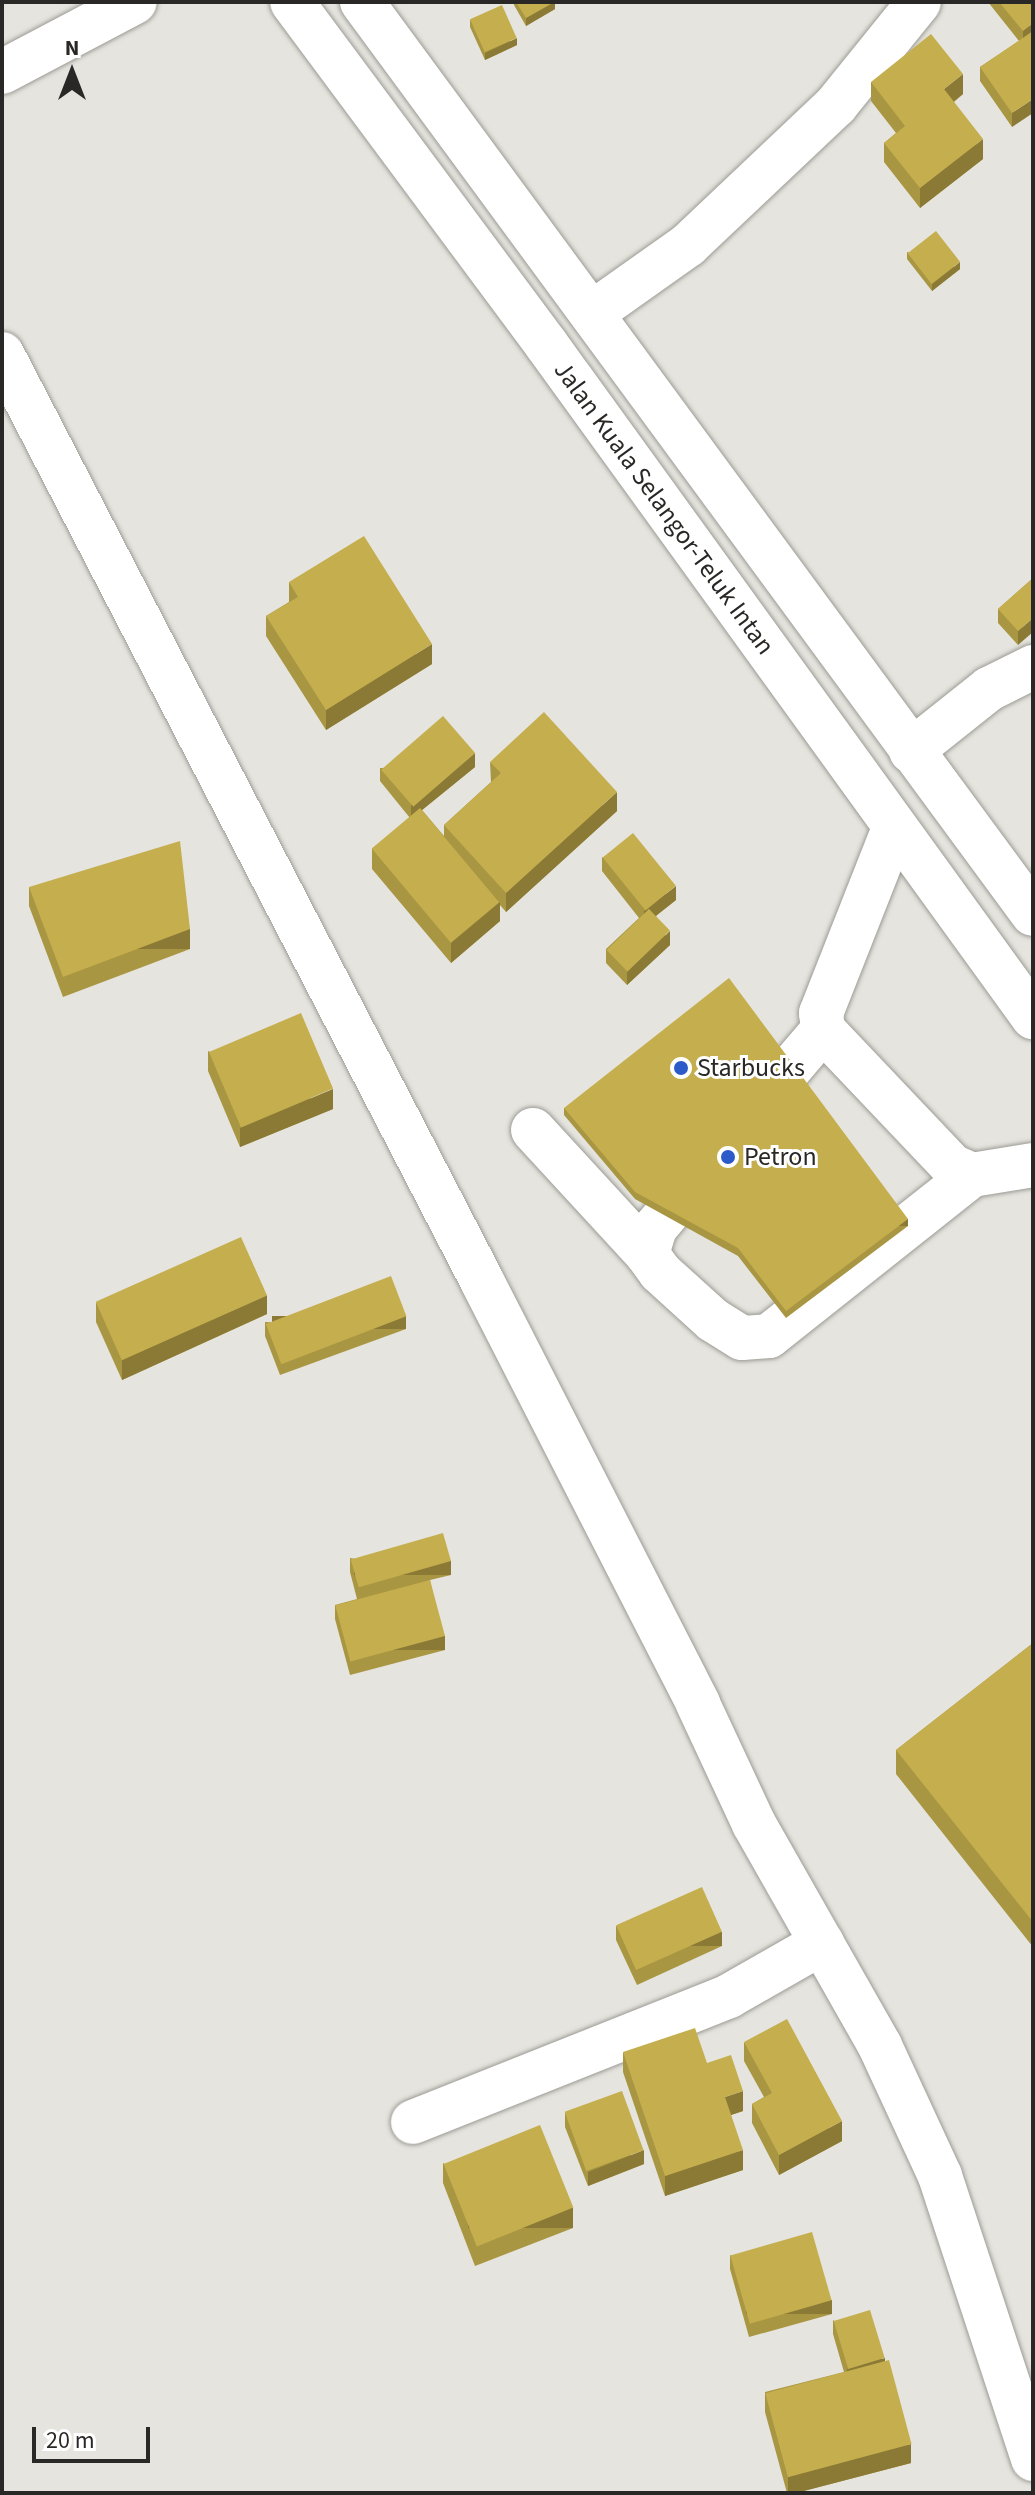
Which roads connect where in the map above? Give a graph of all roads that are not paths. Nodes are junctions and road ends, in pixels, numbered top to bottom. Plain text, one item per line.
1 (135, 2) edge
2 (292, 2) edge
3 (362, 2) edge
4 (919, 2) edge
5 (2, 72) edge
6 (592, 313) junction
7 (2, 354) edge
8 (1033, 667) edge
9 (911, 751) junction
10 (894, 828) junction
11 (1033, 914) edge
12 (1033, 1017) edge
13 (823, 1030) junction
14 (533, 1130) dead end
15 (1033, 1165) edge
16 (972, 1175) junction
17 (647, 1254) junction
18 (822, 1943) junction
19 (413, 2122) dead end
20 (1033, 2459) edge

1 - 5 main road
2 - 10 main road, Jalan Kuala Selangor-Teluk Intan
3 - 6 main road
4 - 6 main road
6 - 9 main road
7 - 18 main road
8 - 9 main road
9 - 11 main road
10 - 12 main road, Jalan Kuala Selangor-Teluk Intan
10 - 13 main road
13 - 16 main road
13 - 17 main road
14 - 17 main road
15 - 16 main road
16 - 17 main road
18 - 19 main road
18 - 20 main road

